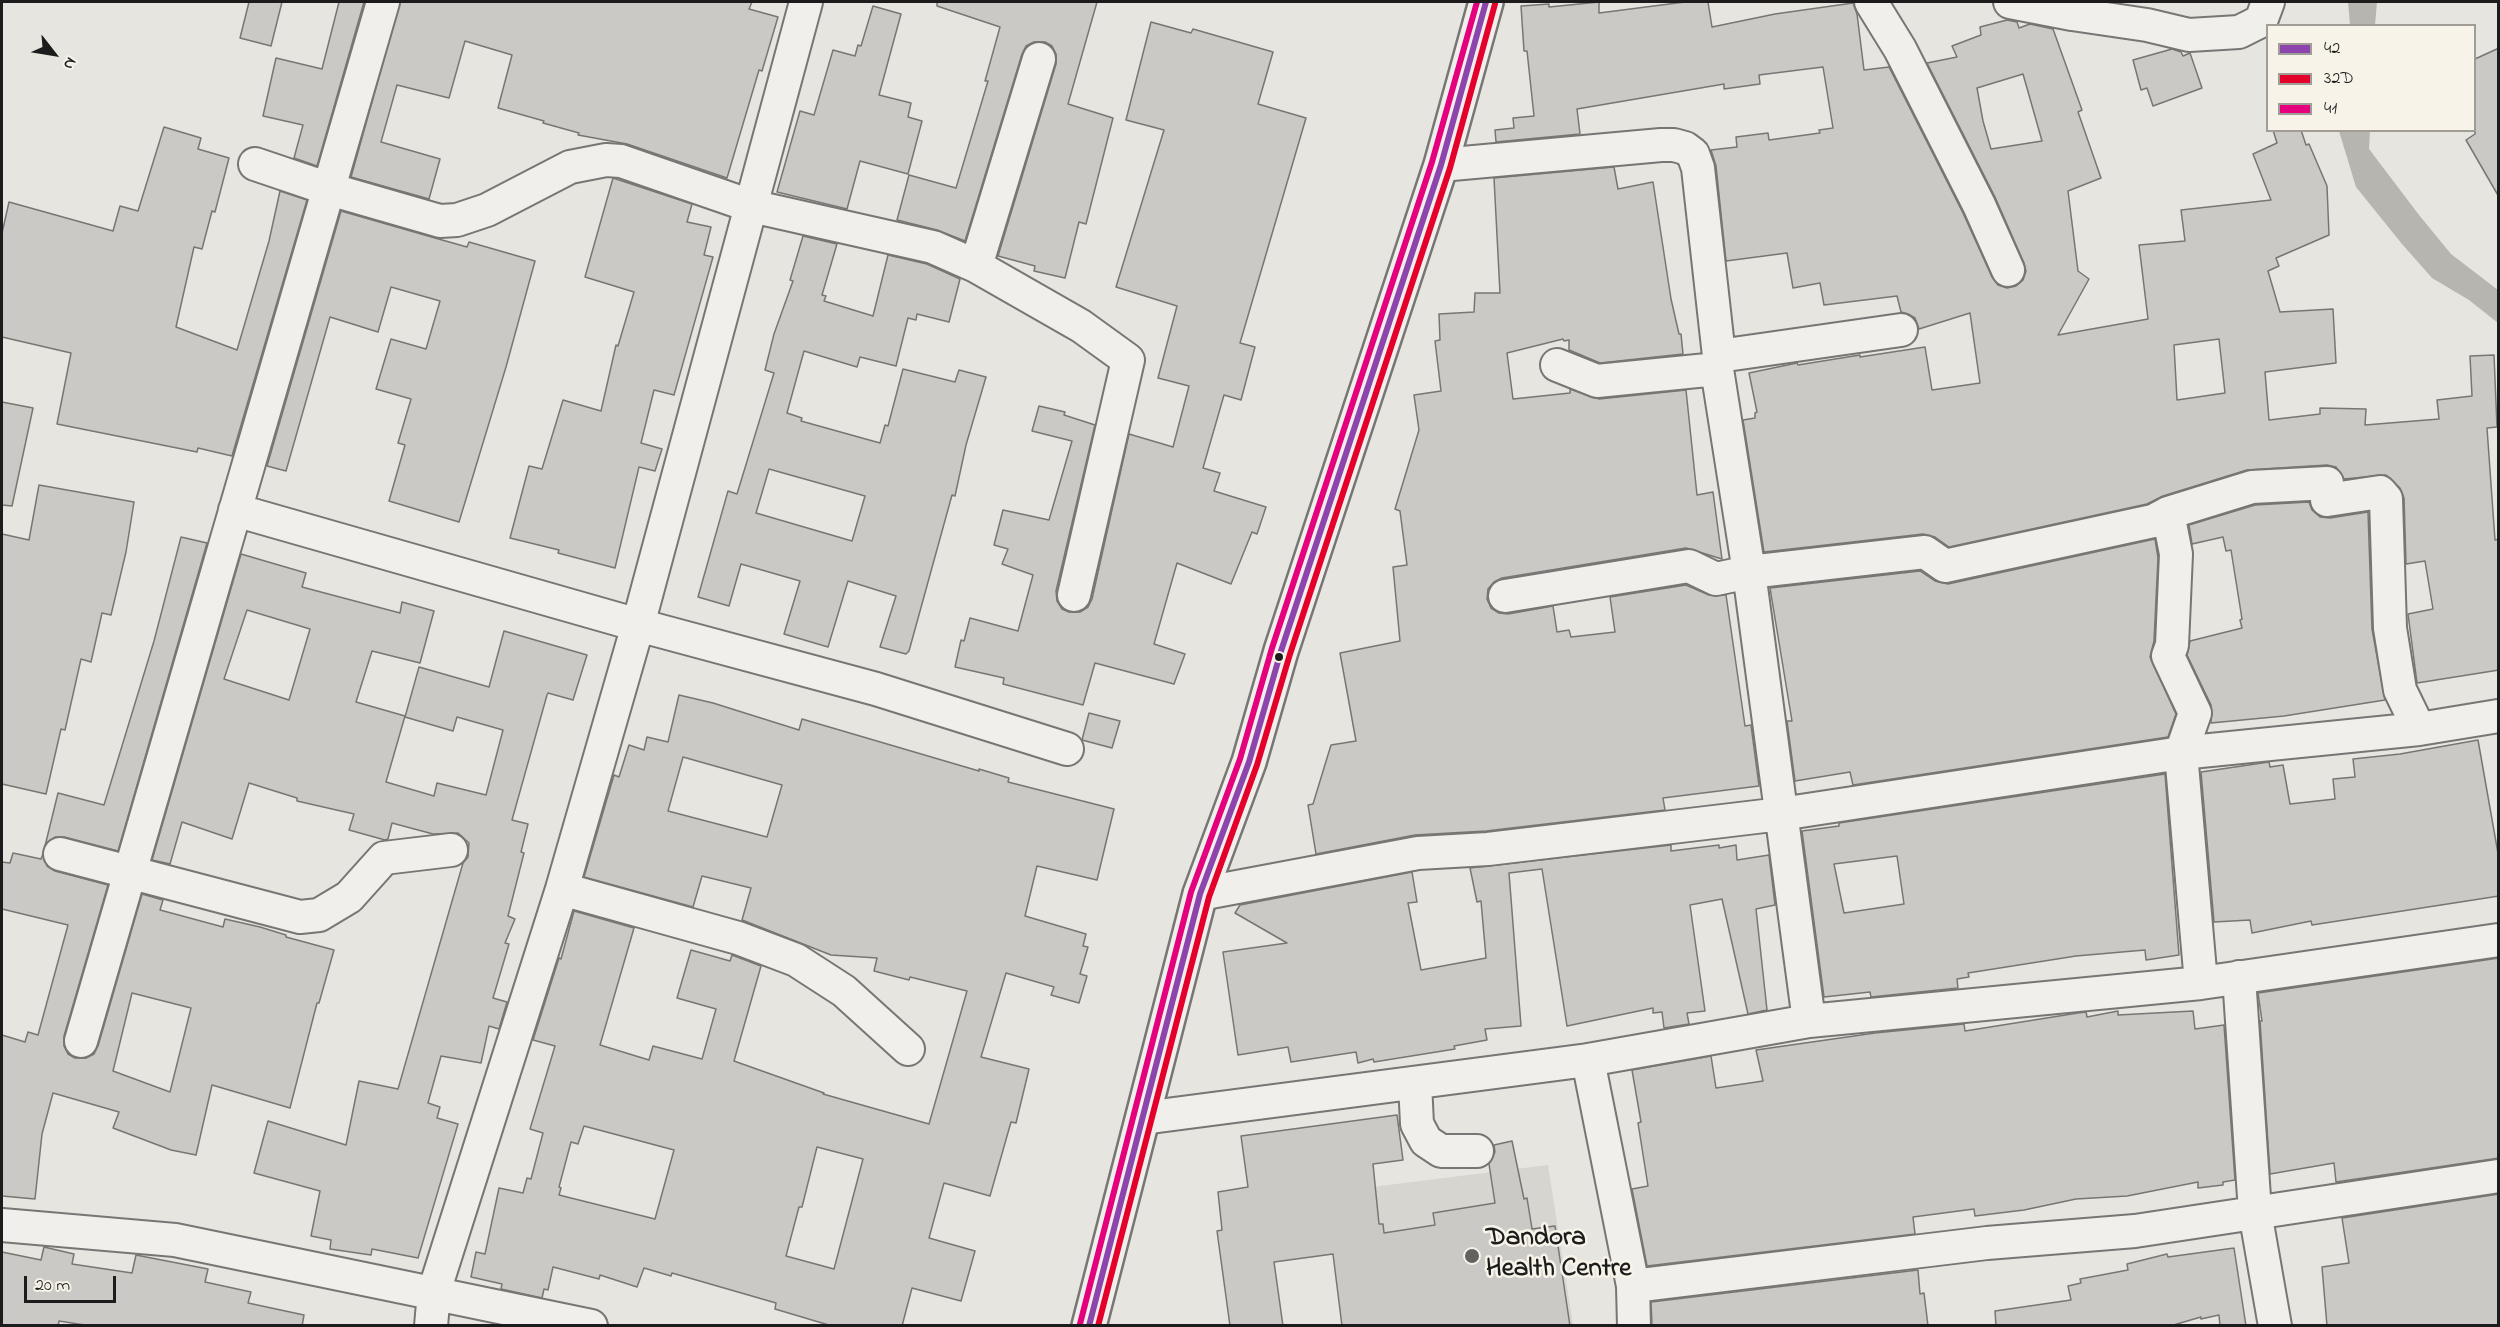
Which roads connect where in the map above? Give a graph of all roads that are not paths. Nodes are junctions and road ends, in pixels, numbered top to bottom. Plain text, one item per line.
1 (383, 2) edge
2 (806, 2) edge
3 (1486, 2) edge
4 (1871, 2) edge
5 (2010, 2) edge
6 (2268, 2) edge
7 (2074, 8) edge
8 (1039, 59) dead end
9 (255, 164) dead end
10 (1441, 165) junction
11 (328, 189) junction
12 (751, 206) junction
13 (976, 266) junction
14 (2008, 270) dead end
15 (1901, 330) dead end
16 (1718, 363) junction
17 (1557, 365) dead end
18 (235, 510) junction
19 (2168, 513) junction
20 (1749, 573) junction
21 (1074, 595) dead end
22 (1505, 596) dead end
23 (638, 625) junction
24 (2499, 716) edge
25 (2419, 729) junction
26 (1066, 749) dead end
27 (2181, 753) junction
28 (1781, 814) junction
29 (450, 850) dead end
30 (60, 855) dead end
31 (130, 873) junction
32 (562, 889) junction
33 (1200, 894) junction
34 (2499, 940) edge
35 (2239, 977) junction
36 (2201, 983) junction
37 (1809, 1021) junction
38 (81, 1041) dead end
39 (908, 1049) dead end
40 (1588, 1060) junction
41 (1415, 1083) junction
42 (1143, 1118) junction
43 (1477, 1151) dead end
44 (2499, 1176) edge
45 (2255, 1212) junction
46 (2, 1225) edge
47 (1633, 1286) junction
48 (434, 1292) junction
49 (431, 1326) edge
50 (591, 1326) edge
51 (1089, 1326) edge
52 (1634, 1326) edge
53 (2275, 1326) edge

1 - 11 street
2 - 12 street
3 - 10 main road
4 - 14 street
5 - 7 street
6 - 7 street
8 - 13 street
9 - 11 street
10 - 16 street
10 - 33 main road
11 - 12 street
11 - 18 street
12 - 13 street
12 - 23 street
13 - 21 street
15 - 16 street
16 - 17 street
16 - 20 street
18 - 23 street
18 - 31 street
19 - 20 street
19 - 25 street
19 - 27 street
20 - 22 street
20 - 28 street
23 - 26 street
23 - 32 street
24 - 25 street
25 - 27 street
27 - 28 street
27 - 36 street
28 - 33 street
28 - 37 street
29 - 31 street
30 - 31 street
31 - 38 street
32 - 39 street
32 - 48 street
33 - 42 main road
34 - 35 street
35 - 36 street
35 - 45 street
36 - 37 street
37 - 40 street
40 - 41 street
40 - 47 street
41 - 42 street
41 - 43 street
42 - 51 main road
44 - 45 street
45 - 47 street
45 - 53 street
46 - 48 street
47 - 52 street
48 - 49 street
48 - 50 street

